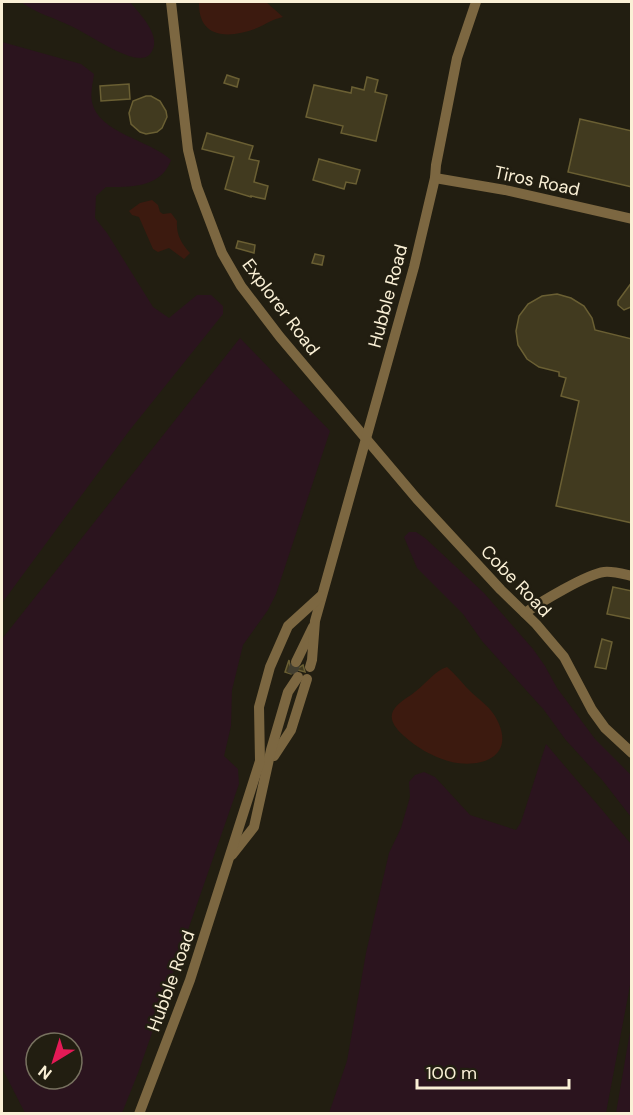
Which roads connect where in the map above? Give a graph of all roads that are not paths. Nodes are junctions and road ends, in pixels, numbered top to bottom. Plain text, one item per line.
1 (171, 2) edge
2 (476, 2) edge
3 (435, 178) junction
4 (632, 219) edge
5 (366, 439) junction
6 (632, 576) edge
7 (322, 596) junction
8 (525, 613) junction
9 (315, 621) junction
10 (632, 753) edge
11 (268, 766) junction
12 (230, 858) junction
13 (139, 1113) edge

1 - 5 street, Explorer Road
2 - 3 street, Hubble Road
3 - 4 street, Tiros Road
3 - 5 street, Hubble Road
5 - 7 street, Hubble Road
5 - 8 street, Cobe Road
6 - 8 street
7 - 9 street, Hubble Road
7 - 12 street, Hubble Road
8 - 10 street, Cobe Road
9 - 9 street, Hubble Road
11 - 11 street, Hubble Road
11 - 12 street, Hubble Road
12 - 13 street, Hubble Road

